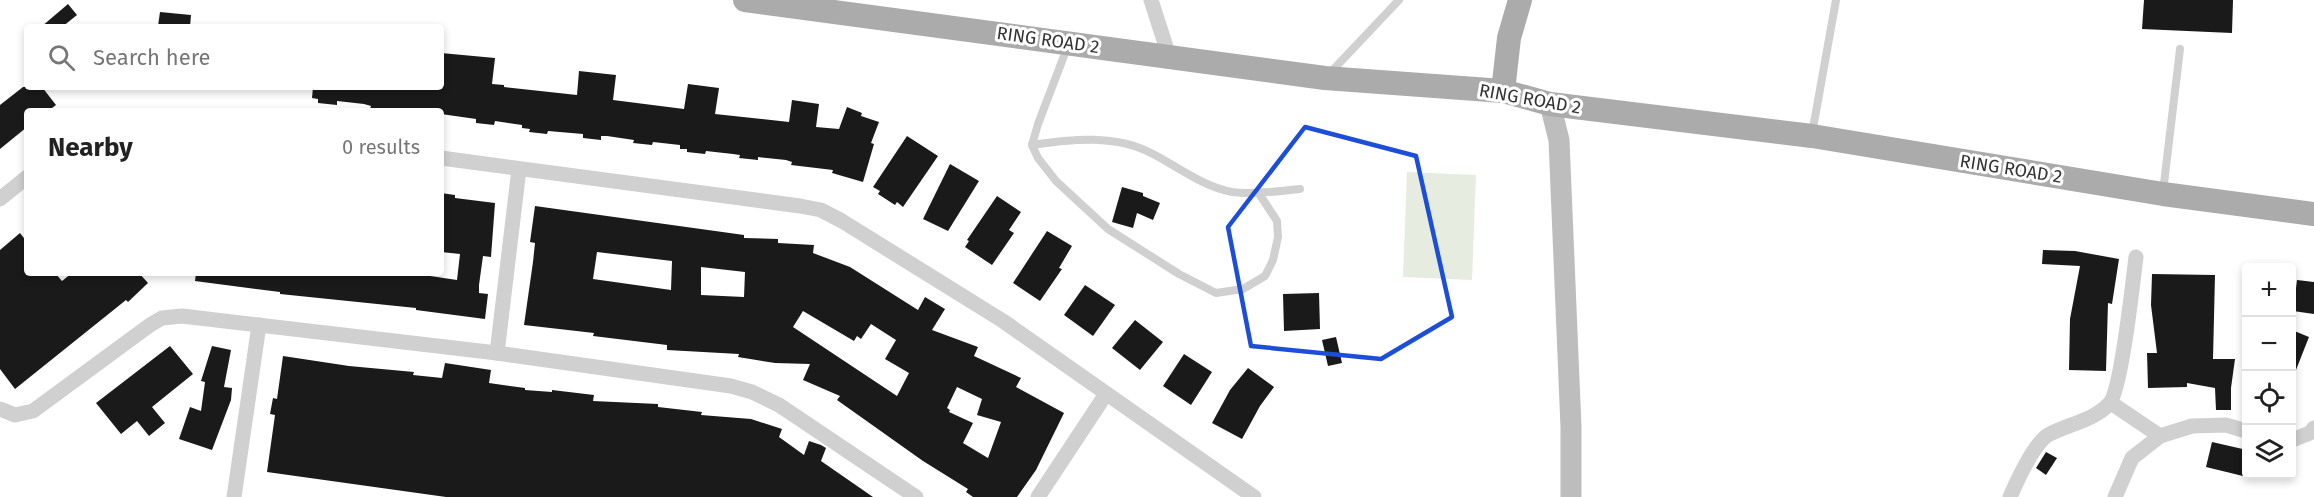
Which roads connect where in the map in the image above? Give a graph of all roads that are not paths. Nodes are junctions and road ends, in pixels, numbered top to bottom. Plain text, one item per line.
1 (745, 0) edge
2 (1151, 0) edge
3 (1399, 0) edge
4 (1520, 0) edge
5 (1836, 0) edge
6 (1068, 44) junction
7 (2180, 49) dead end
8 (1169, 56) junction
9 (1325, 78) junction
10 (1503, 91) junction
11 (1550, 104) junction
12 (1812, 136) junction
13 (1032, 146) junction
14 (444, 158) edge
15 (519, 169) junction
16 (24, 180) edge
17 (1300, 189) dead end
18 (1258, 192) junction
19 (2163, 194) junction
20 (0, 200) edge
21 (2314, 214) edge
22 (2136, 256) dead end
23 (259, 326) junction
24 (497, 353) junction
25 (1106, 394) junction
26 (2111, 403) junction
27 (0, 409) edge
28 (2314, 428) edge
29 (2242, 430) edge
30 (2160, 436) junction
31 (2296, 438) edge
32 (234, 497) edge
33 (916, 497) edge
34 (1038, 497) edge
35 (1254, 497) edge
36 (1571, 497) edge
37 (2010, 497) edge
38 (2115, 497) edge

1 - 6 main road, RING ROAD 2
2 - 8 street
3 - 9 lane
4 - 10 main road
5 - 12 lane
6 - 8 main road, RING ROAD 2
6 - 13 lane
7 - 19 lane
8 - 9 main road, RING ROAD 2
9 - 10 main road, RING ROAD 2
10 - 11 main road, RING ROAD 2
11 - 12 main road, RING ROAD 2
11 - 36 street
12 - 19 main road, RING ROAD 2
13 - 18 lane
13 - 18 lane
14 - 15 street
15 - 24 street
15 - 25 street
16 - 20 street
17 - 18 lane
19 - 21 main road, RING ROAD 2
22 - 26 street
23 - 24 street
23 - 27 street
23 - 32 street
24 - 33 street
25 - 34 street
25 - 35 street
26 - 30 street
26 - 37 street
28 - 31 street
29 - 30 street
30 - 38 street

